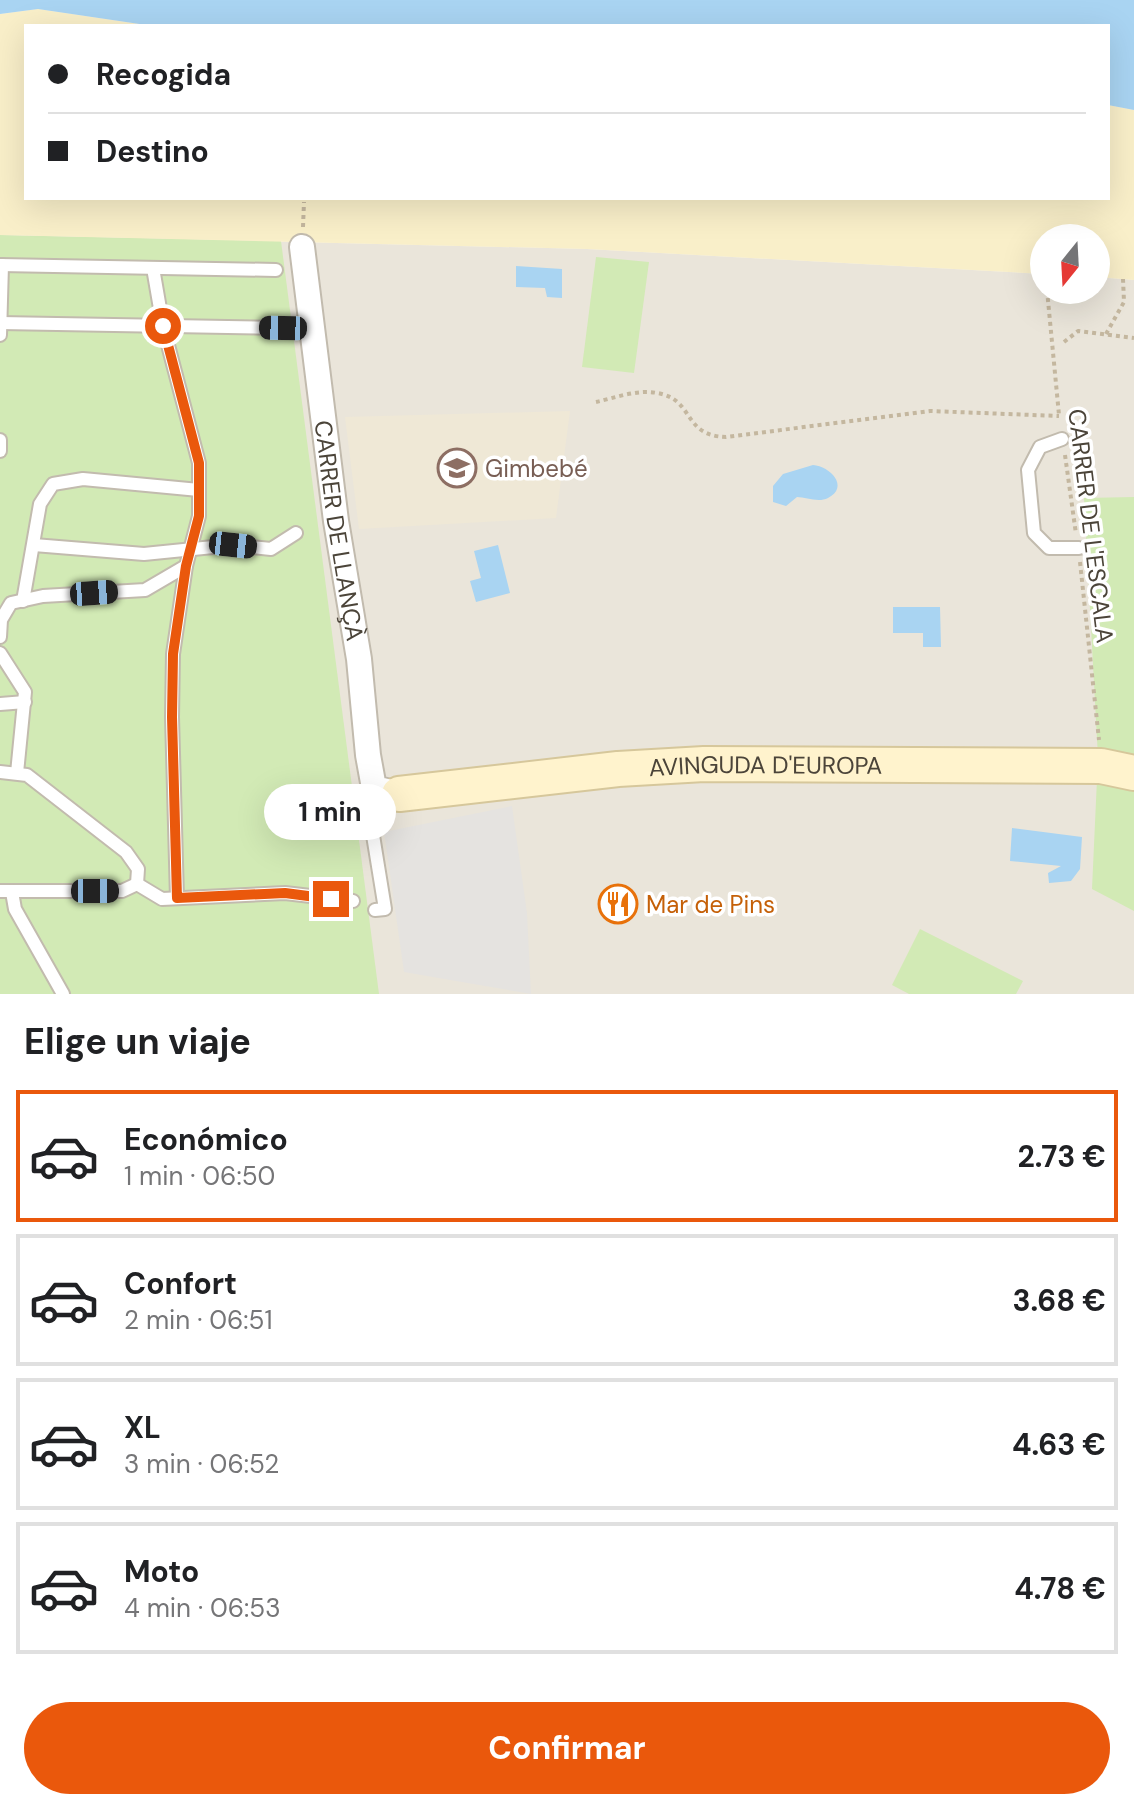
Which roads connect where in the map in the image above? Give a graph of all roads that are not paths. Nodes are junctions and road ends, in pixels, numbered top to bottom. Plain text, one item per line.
1 (302, 247) dead end
2 (1, 265) edge
3 (153, 268) junction
4 (276, 270) dead end
5 (163, 326) junction
6 (1, 327) edge
7 (283, 328) dead end
8 (1062, 439) road end
9 (0, 440) edge
10 (0, 451) edge
11 (199, 490) junction
12 (296, 533) dead end
13 (34, 545) junction
14 (191, 548) junction
15 (1079, 548) road end
16 (186, 566) junction
17 (23, 601) junction
18 (0, 619) edge
19 (0, 637) edge
20 (0, 653) edge
21 (25, 702) junction
22 (0, 704) edge
23 (1118, 770) edge
24 (0, 772) edge
25 (17, 773) junction
26 (399, 794) junction
27 (137, 884) junction
28 (6, 891) edge
29 (177, 898) junction
30 (353, 901) dead end
31 (375, 910) dead end
32 (63, 994) edge

1 - 26 street, CARRER DE LLANÇÀ
2 - 3 lane
2 - 6 lane
3 - 4 lane
3 - 5 lane
5 - 6 lane
5 - 7 lane
5 - 11 lane
8 - 15 lane
9 - 10 lane
11 - 13 lane
11 - 14 lane
12 - 14 lane
13 - 14 lane
13 - 17 lane
14 - 16 lane
16 - 17 lane
16 - 29 lane
17 - 18 lane
18 - 19 lane
20 - 21 lane
21 - 22 lane
21 - 25 lane
23 - 26 street, AVINGUDA D'EUROPA
24 - 25 lane
25 - 27 lane
26 - 31 lane
27 - 28 lane
27 - 29 lane
28 - 32 lane
29 - 30 lane

